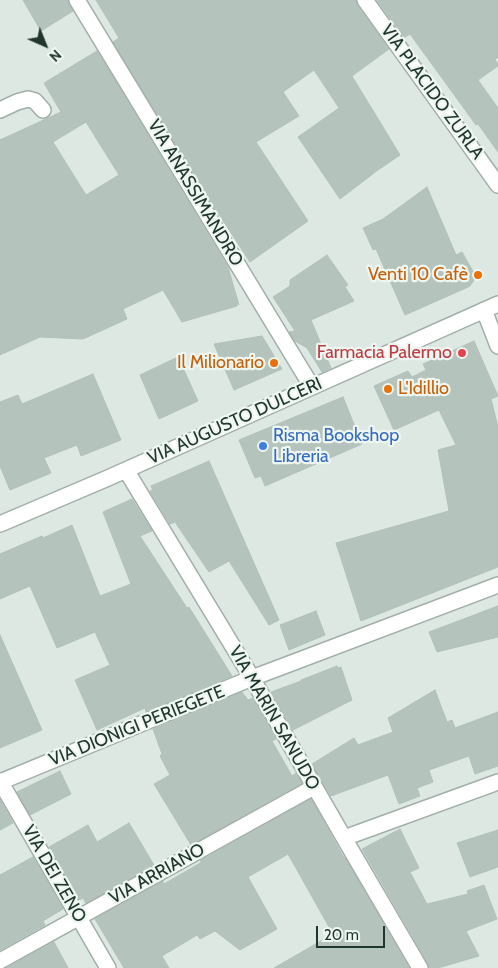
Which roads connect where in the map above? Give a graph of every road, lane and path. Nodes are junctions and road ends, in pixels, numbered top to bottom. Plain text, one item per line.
1 (77, 0) edge
2 (365, 0) edge
3 (0, 110) edge
4 (43, 110) dead end
5 (498, 185) edge
6 (491, 307) edge
7 (498, 346) edge
8 (312, 387) junction
9 (126, 470) junction
10 (0, 524) edge
11 (498, 585) edge
12 (252, 678) junction
13 (0, 782) edge
14 (498, 782) edge
15 (314, 787) junction
16 (344, 838) junction
17 (79, 917) junction
18 (0, 961) edge
19 (108, 968) edge
20 (420, 968) edge

1 - 8 street, VIA ANASSIMANDRO
2 - 5 street, VIA PLACIDO ZURLA
3 - 4 street
6 - 7 street
6 - 8 street, VIA AUGUSTO DULCERI
8 - 9 street, VIA AUGUSTO DULCERI
9 - 10 street, VIA AUGUSTO DULCERI
9 - 12 street, VIA MARIN SANUDO
11 - 12 street, VIA DIONIGI PERIEGETE
12 - 13 street, VIA DIONIGI PERIEGETE
12 - 15 street, VIA MARIN SANUDO
13 - 17 street, VIA DEI ZENO
14 - 16 street
15 - 16 street, VIA MARIN SANUDO
15 - 17 street, VIA ARRIANO
16 - 20 street, VIA MARIN SANUDO
17 - 18 street, VIA ARRIANO
17 - 19 street, VIA DEI ZENO

